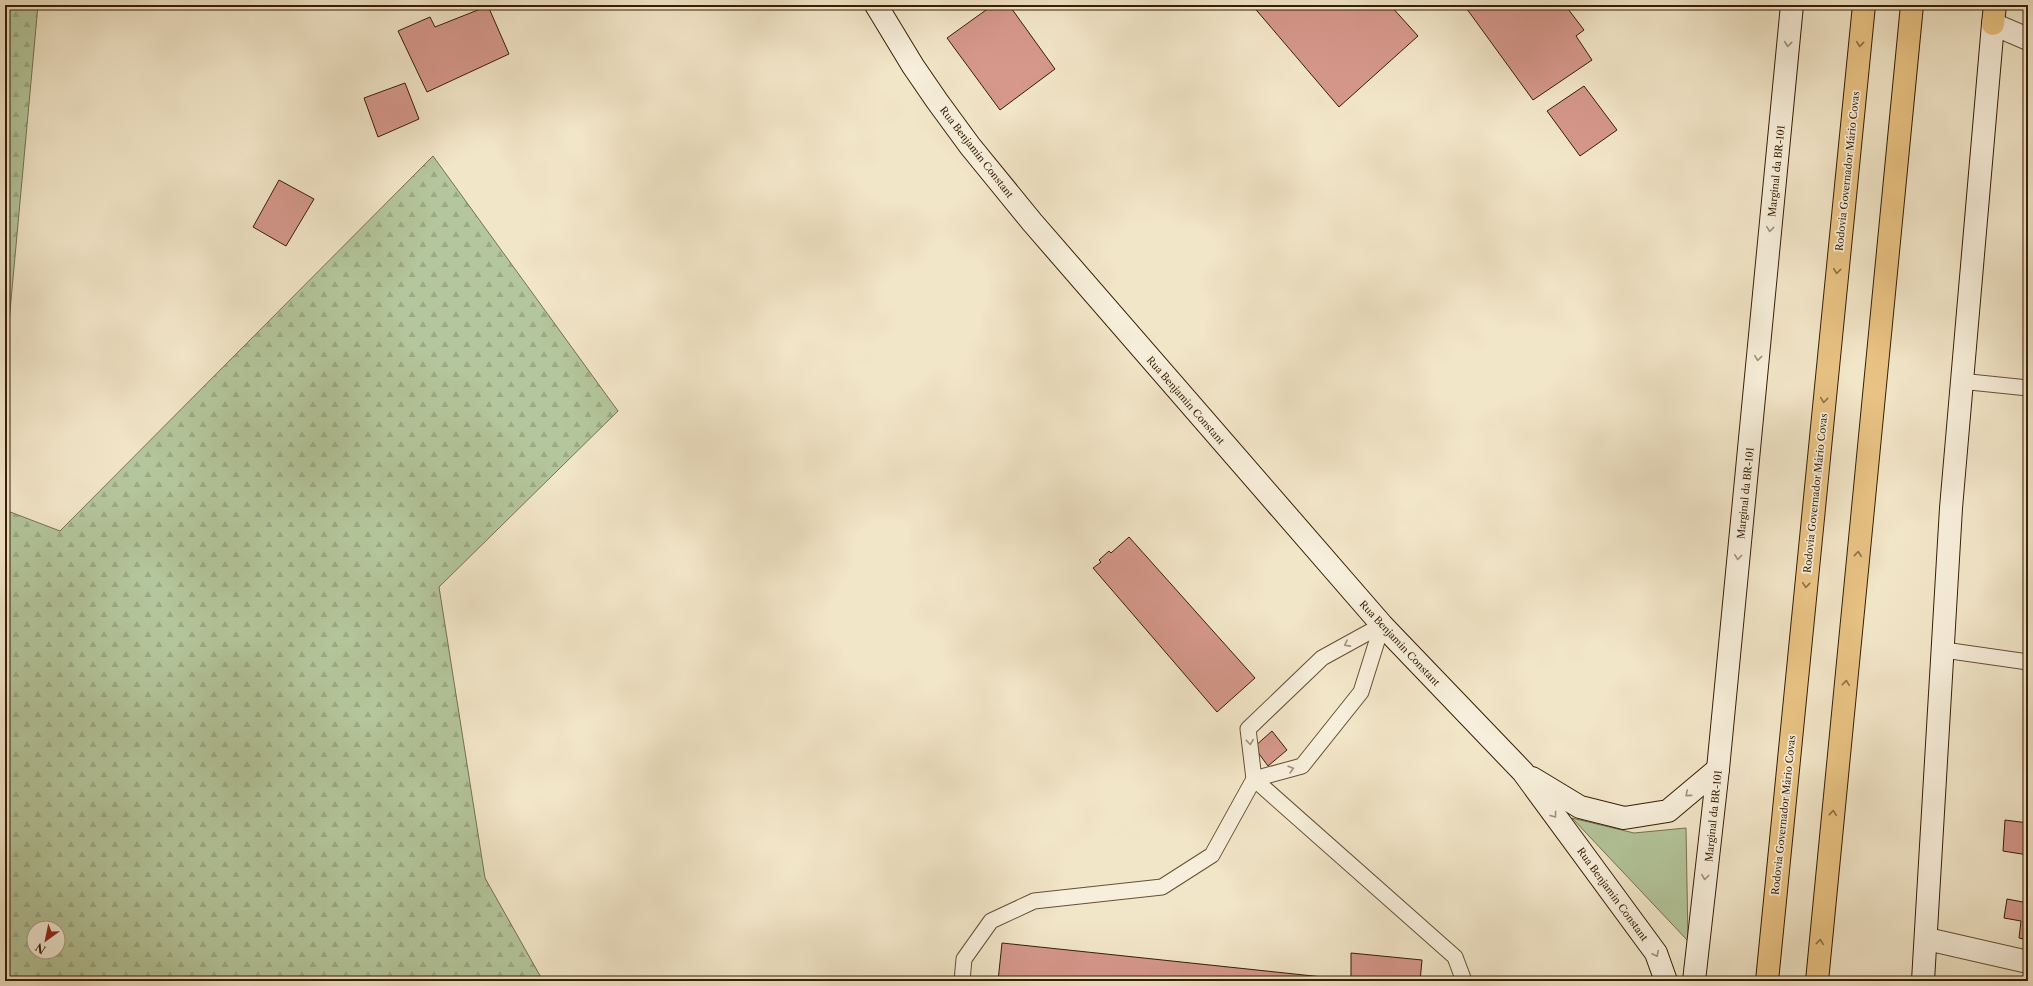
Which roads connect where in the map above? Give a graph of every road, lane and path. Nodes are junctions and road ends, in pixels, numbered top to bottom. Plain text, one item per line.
1 (876, 5) edge
2 (1792, 5) edge
3 (1864, 5) edge
4 (1912, 5) edge
5 (1994, 15) edge
6 (2028, 39) edge
7 (1960, 381) junction
8 (2028, 388) edge
9 (1382, 626) junction
10 (1944, 650) junction
11 (2028, 662) edge
12 (1718, 769) junction
13 (1523, 772) junction
14 (1254, 779) junction
15 (1927, 939) junction
16 (2028, 962) edge
17 (962, 981) edge
18 (1464, 981) edge
19 (1666, 981) edge
20 (1694, 981) edge
21 (1767, 981) edge
22 (1817, 981) edge
23 (1923, 981) edge

1 - 9 main road, Rua Benjamin Constant
2 -> 12 main road, Marginal da BR-101
3 -> 21 highway, Rodovia Governador Mário Covas
22 -> 4 highway
5 - 6 main road
5 - 7 main road
7 - 8 lane
7 - 10 main road
9 - 13 main road, Rua Benjamin Constant
14 -> 9 lane
9 -> 14 lane
10 - 11 lane
10 - 15 main road
12 -> 13 main road, Rua Benjamin Constant
12 -> 20 main road, Marginal da BR-101
13 -> 19 main road, Rua Benjamin Constant
14 - 17 lane
14 - 18 lane
15 - 16 main road
15 - 23 main road

